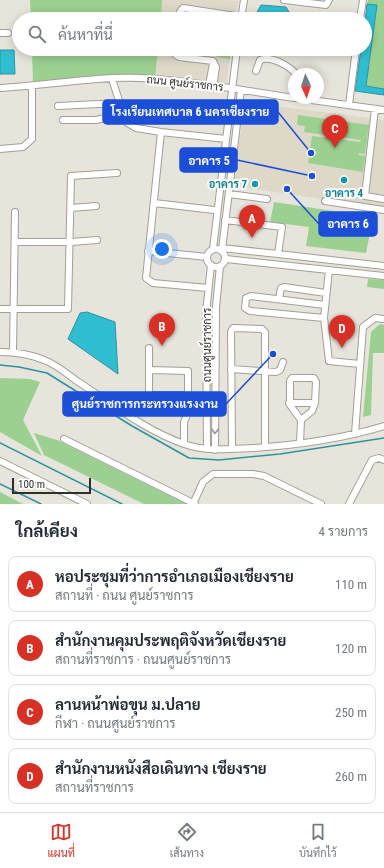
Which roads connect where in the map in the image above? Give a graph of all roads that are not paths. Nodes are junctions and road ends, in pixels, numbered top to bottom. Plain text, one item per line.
1 (244, 0) edge
2 (284, 0) edge
3 (330, 0) edge
4 (363, 0) edge
5 (180, 12) edge
6 (206, 12) edge
7 (242, 12) edge
8 (361, 12) edge
9 (0, 33) edge
10 (8, 33) dead end
11 (177, 56) edge
12 (237, 56) edge
13 (355, 56) edge
14 (288, 68) edge
15 (256, 71) dead end
16 (112, 79) junction
17 (211, 86) junction
18 (32, 87) junction
19 (0, 88) edge
20 (232, 89) junction
21 (241, 90) junction
22 (288, 97) edge
23 (324, 101) edge
24 (119, 103) junction
25 (349, 105) junction
26 (58, 106) dead end
27 (375, 109) junction
28 (384, 110) edge
29 (122, 114) junction
30 (63, 120) dead end
31 (161, 132) junction
32 (226, 139) junction
33 (0, 149) edge
34 (117, 173) dead end
35 (229, 194) junction
36 (268, 199) dead end
37 (384, 199) edge
38 (325, 201) dead end
39 (154, 202) junction
40 (96, 206) dead end
41 (71, 208) junction
42 (214, 210) dead end
43 (384, 210) edge
44 (15, 212) dead end
45 (225, 220) junction
46 (97, 240) dead end
47 (15, 242) junction
48 (71, 242) junction
49 (213, 249) junction
50 (222, 249) junction
51 (148, 251) junction
52 (278, 254) junction
53 (207, 257) junction
54 (226, 259) junction
55 (211, 265) junction
56 (220, 266) junction
57 (384, 266) edge
58 (329, 270) junction
59 (384, 276) edge
60 (208, 288) junction
61 (326, 293) junction
62 (279, 299) junction
63 (325, 305) junction
64 (0, 309) edge
65 (13, 309) junction
66 (324, 318) junction
67 (384, 319) edge
68 (149, 348) dead end
69 (0, 352) edge
70 (13, 352) junction
71 (283, 362) dead end
72 (360, 364) junction
73 (231, 369) junction
74 (149, 370) junction
75 (265, 371) junction
76 (148, 395) junction
77 (188, 395) junction
78 (289, 403) junction
79 (316, 403) junction
80 (131, 417) junction
81 (302, 420) junction
82 (384, 426) edge
83 (355, 434) junction
84 (64, 439) dead end
85 (300, 443) junction
86 (184, 444) junction
87 (265, 447) junction
88 (207, 449) junction
89 (232, 449) junction
90 (215, 450) junction
91 (384, 460) edge
92 (0, 461) edge
93 (87, 504) edge
94 (194, 504) edge
95 (321, 504) edge
96 (349, 504) edge

1 - 7 street
2 - 3 street
4 - 8 street
5 - 6 street
9 - 10 street
11 - 17 street
12 - 20 street
13 - 25 street
14 - 15 street
16 - 17 street, ถนน ศูนย์ราชการ
16 - 18 street, ถนน ศูนย์ราชการ
16 - 24 street
17 - 20 street, ถนน ศูนย์ราชการ
18 - 19 street, ถนน ศูนย์ราชการ
18 - 33 street
20 - 21 street
20 - 32 street, ถนน ศูนย์ราชการ
21 - 22 street
21 - 35 street
23 - 25 street
24 - 26 street
24 - 29 street
25 - 27 street
27 - 28 street
27 - 37 street
29 - 30 street
29 - 31 street
31 - 32 street
31 - 39 street
32 - 49 street, ถนน ศูนย์ราชการ
34 - 41 street
35 - 36 street
35 - 45 street
38 - 43 street
39 - 42 street
39 - 51 street
40 - 41 street
41 - 48 street
44 - 47 street
45 - 50 street
45 - 52 street
46 - 48 street
47 - 48 street
47 - 65 street
48 - 65 street
49 - 50 street
49 - 53 street
50 - 52 street
50 - 54 street
51 - 53 street
51 - 60 street
52 - 57 street
53 - 55 street
54 - 56 street
54 - 58 street
55 - 56 street
55 - 60 street, ถนนศูนย์ราชการ
56 -> 90 street
58 - 59 street
58 - 61 street
60 - 88 street, ถนนศูนย์ราชการ
61 - 62 street
61 - 63 street
62 - 63 street
62 - 66 street
63 - 66 street
64 - 65 street
65 - 70 street
66 - 72 street
67 - 72 street
68 - 74 street
69 - 70 street
70 - 80 street
71 - 75 street
72 - 83 street
73 - 75 street
73 - 75 street
73 - 89 street
74 - 76 street
74 - 77 street
75 - 87 street
76 - 77 street
76 - 80 street
77 - 86 street
78 - 79 street
78 - 79 street
78 - 81 street
79 - 81 street
80 - 86 street
81 - 85 street
82 - 83 street
83 - 85 street
84 - 94 street
85 - 87 street
86 - 88 street
87 - 89 street
88 - 90 street
89 - 90 street
91 - 96 street
92 - 93 street
94 - 95 street

